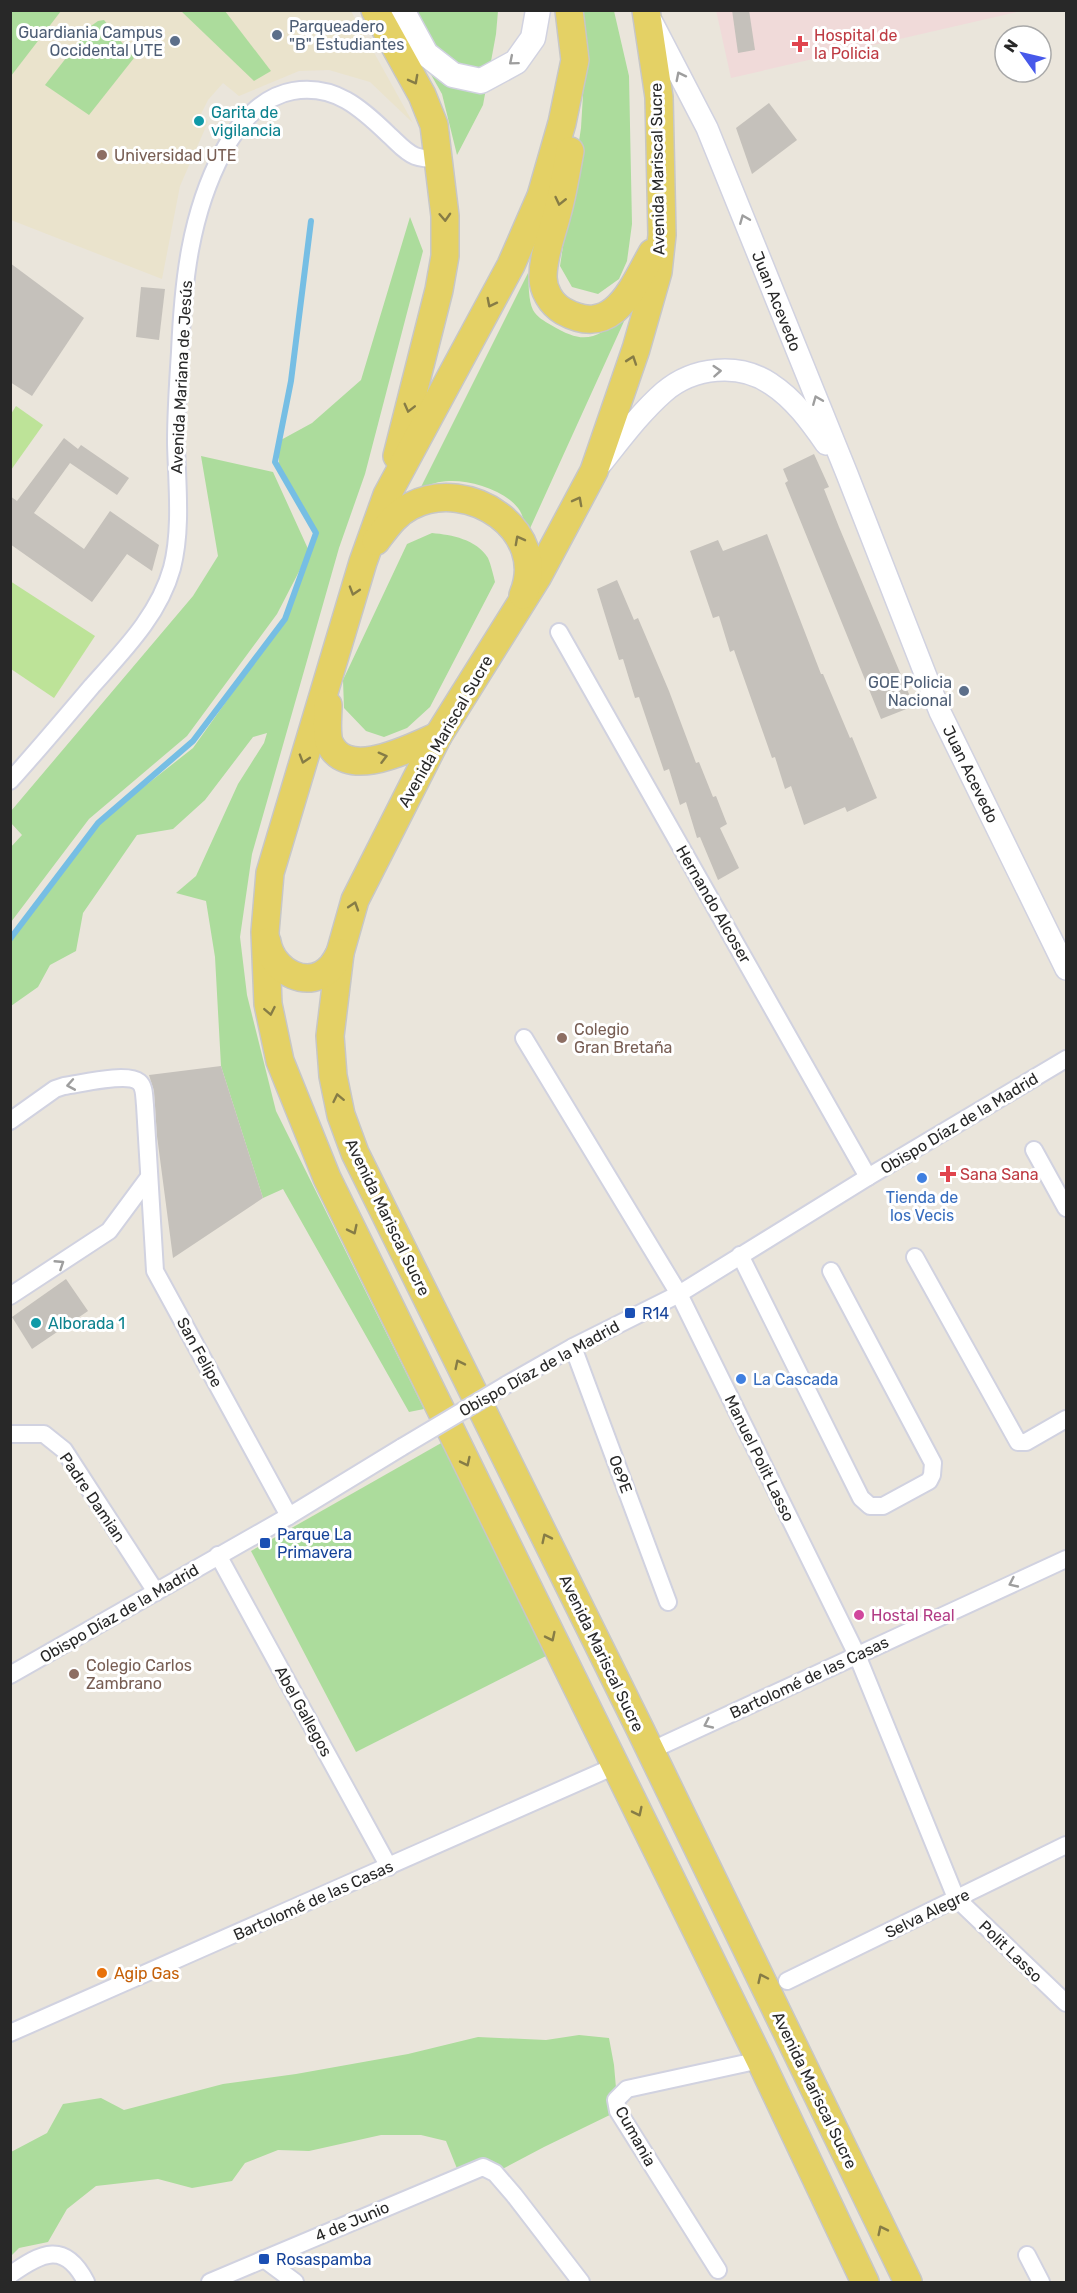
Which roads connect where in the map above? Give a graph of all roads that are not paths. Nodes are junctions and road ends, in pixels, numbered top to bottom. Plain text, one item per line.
1 (375, 10) edge
2 (402, 10) edge
3 (538, 10) edge
4 (569, 10) edge
5 (646, 10) edge
6 (575, 60) junction
7 (707, 128) joint
8 (439, 159) junction
9 (662, 235) junction
10 (594, 471) junction
11 (847, 474) junction
12 (387, 495) junction
13 (363, 562) junction
14 (514, 615) junction
15 (559, 632) dead end
16 (327, 683) junction
17 (438, 736) junction
18 (10, 781) edge
19 (265, 932) junction
20 (340, 953) junction
21 (1066, 969) edge
22 (524, 1038) dead end
23 (1066, 1059) edge
24 (10, 1121) edge
25 (1034, 1150) dead end
26 (149, 1177) junction
27 (868, 1177) junction
28 (1066, 1208) edge
29 (740, 1254) junction
30 (915, 1257) dead end
31 (831, 1271) dead end
32 (678, 1294) junction
33 (10, 1296) edge
34 (573, 1347) junction
35 (1066, 1419) edge
36 (10, 1434) edge
37 (289, 1516) junction
38 (218, 1555) junction
39 (1066, 1559) edge
40 (156, 1592) junction
41 (668, 1602) dead end
42 (857, 1655) junction
43 (10, 1675) edge
44 (650, 1751) junction
45 (615, 1766) junction
46 (1066, 1845) edge
47 (390, 1867) junction
48 (956, 1898) junction
49 (787, 1981) dead end
50 (1066, 2003) edge
51 (10, 2033) edge
52 (760, 2060) junction
53 (1027, 2255) dead end
54 (264, 2259) junction
55 (718, 2270) dead end
56 (10, 2275) edge
57 (86, 2283) edge
58 (210, 2283) edge
59 (295, 2283) edge
60 (581, 2283) edge
61 (865, 2283) edge
62 (908, 2283) edge
63 (1041, 2283) edge

1 -> 8 main road
3 -> 2 main road
4 - 6 main road
7 -> 5 street, Avenida Mariscal Sucre
5 - 9 main road, Avenida Mariscal Sucre
6 -> 9 main road
6 -> 12 main road
11 -> 7 street, Juan Acevedo
8 -> 12 main road
8 - 18 street, Avenida Mariana de Jesús
10 -> 9 main road, Avenida Mariscal Sucre
10 -> 11 street, Juan Acevedo
14 -> 10 main road, Avenida Mariscal Sucre
11 - 21 street, Juan Acevedo
12 - 13 main road
14 -> 13 main road
13 -> 16 main road
14 - 17 main road, Avenida Mariscal Sucre
15 - 27 street, Hernando Alcoser
16 -> 17 main road
16 -> 19 main road
20 -> 17 main road, Avenida Mariscal Sucre
19 - 20 main road
19 -> 45 main road
44 -> 20 main road, Avenida Mariscal Sucre
22 - 32 street, Manuel Polit Lasso
23 - 27 street, Obispo Díaz de la Madrid
26 -> 24 street, San Felipe
25 - 28 street
33 -> 26 street
26 - 37 street, San Felipe
27 - 29 street, Obispo Díaz de la Madrid
29 - 31 street
29 - 32 street, Obispo Díaz de la Madrid
30 - 35 street
32 - 34 street, Obispo Díaz de la Madrid
32 - 42 street, Manuel Polit Lasso
34 - 37 street, Obispo Díaz de la Madrid, bridge
34 - 41 street, Oe9E
36 - 40 street, Padre Damian
37 - 38 street, Obispo Díaz de la Madrid
38 - 40 street, Obispo Díaz de la Madrid
38 - 47 street, Abel Gallegos
39 -> 42 street, Bartolomé de las Casas
40 - 43 street, Obispo Díaz de la Madrid
42 -> 44 street, Bartolomé de las Casas
42 - 48 street, Manuel Polit Lasso
62 -> 44 main road, Avenida Mariscal Sucre
45 - 47 street, Bartolomé de las Casas
45 -> 52 main road
46 - 48 street, Selva Alegre
47 - 51 street, Bartolomé de las Casas
48 - 49 street, Selva Alegre
48 - 50 street, Polit Lasso
52 - 55 street, Cumania
52 - 61 main road
53 - 63 street
54 - 58 street, 4 de Junio
54 - 59 street
54 - 60 street, 4 de Junio
56 - 57 street

